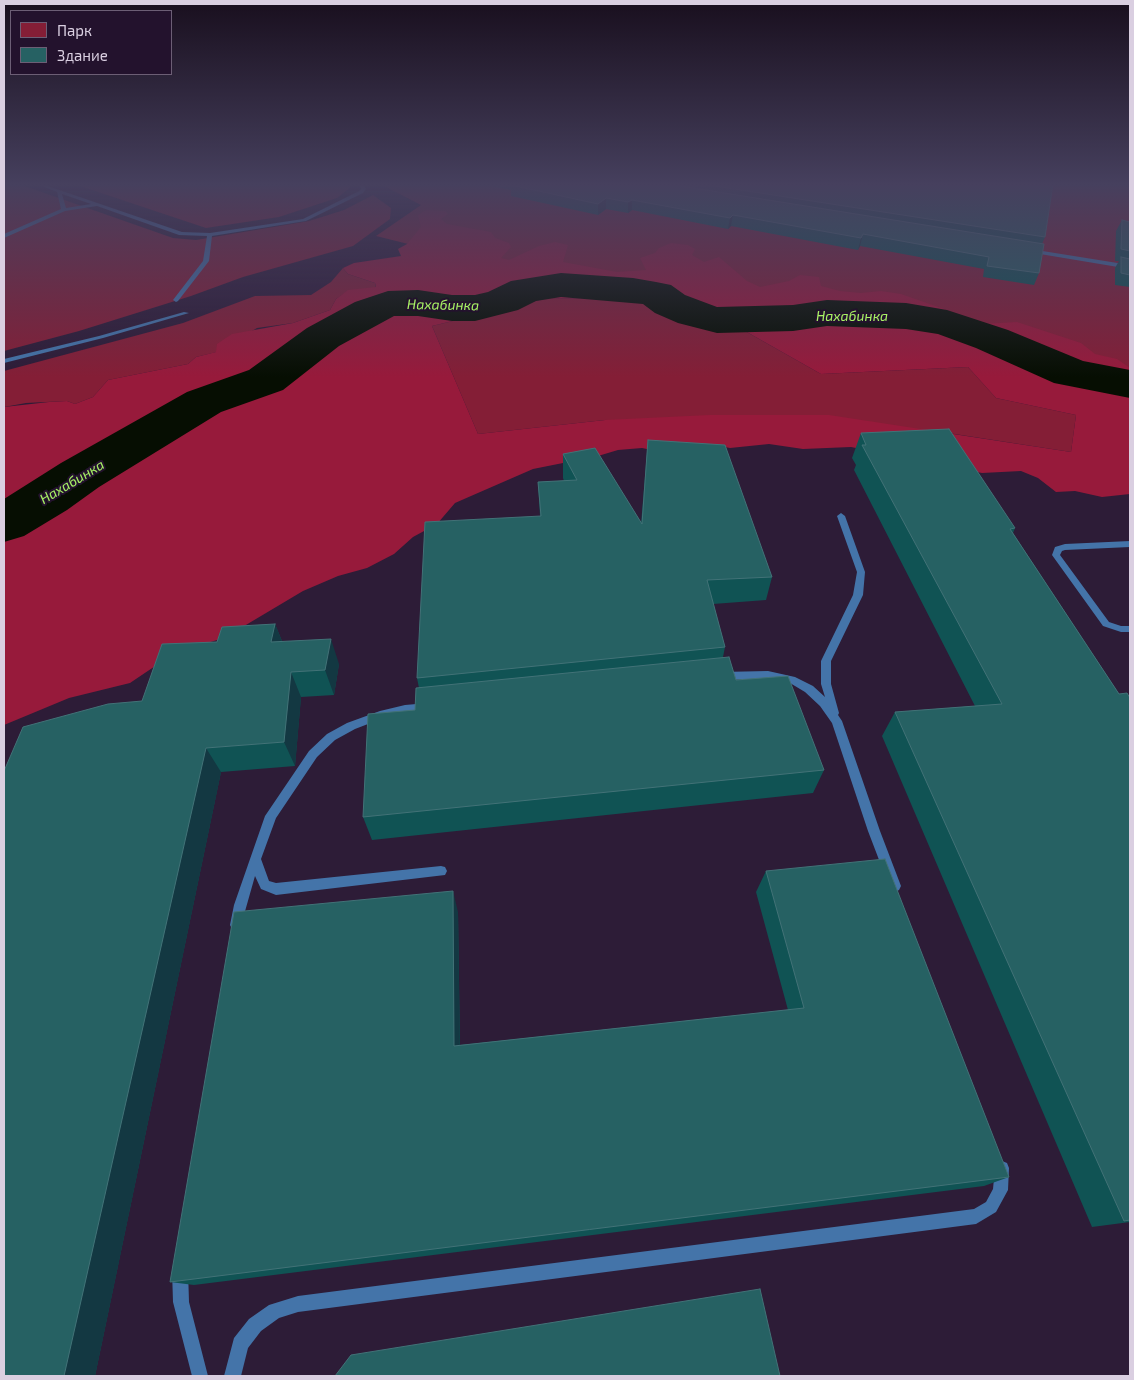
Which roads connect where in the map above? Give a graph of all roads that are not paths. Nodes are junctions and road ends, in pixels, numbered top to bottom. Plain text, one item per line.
1 (208, 248) edge
2 (1022, 249) edge
3 (1130, 267) edge
4 (176, 300) dead end
5 (186, 313) dead end
6 (4, 361) edge
7 (841, 516) dead end
8 (1130, 544) edge
9 (1130, 629) edge
10 (706, 678) edge
11 (444, 705) edge
12 (837, 721) junction
13 (255, 859) junction
14 (441, 871) dead end
15 (899, 896) edge
16 (232, 944) edge
17 (999, 1155) edge
18 (180, 1258) edge
19 (200, 1376) edge
20 (233, 1376) edge

1 - 4 lane
2 - 3 lane
5 - 6 lane
7 - 12 lane
8 - 9 lane
10 - 12 lane
11 - 13 lane
12 - 15 lane
13 - 14 lane
13 - 16 lane
17 - 20 lane
18 - 19 lane

